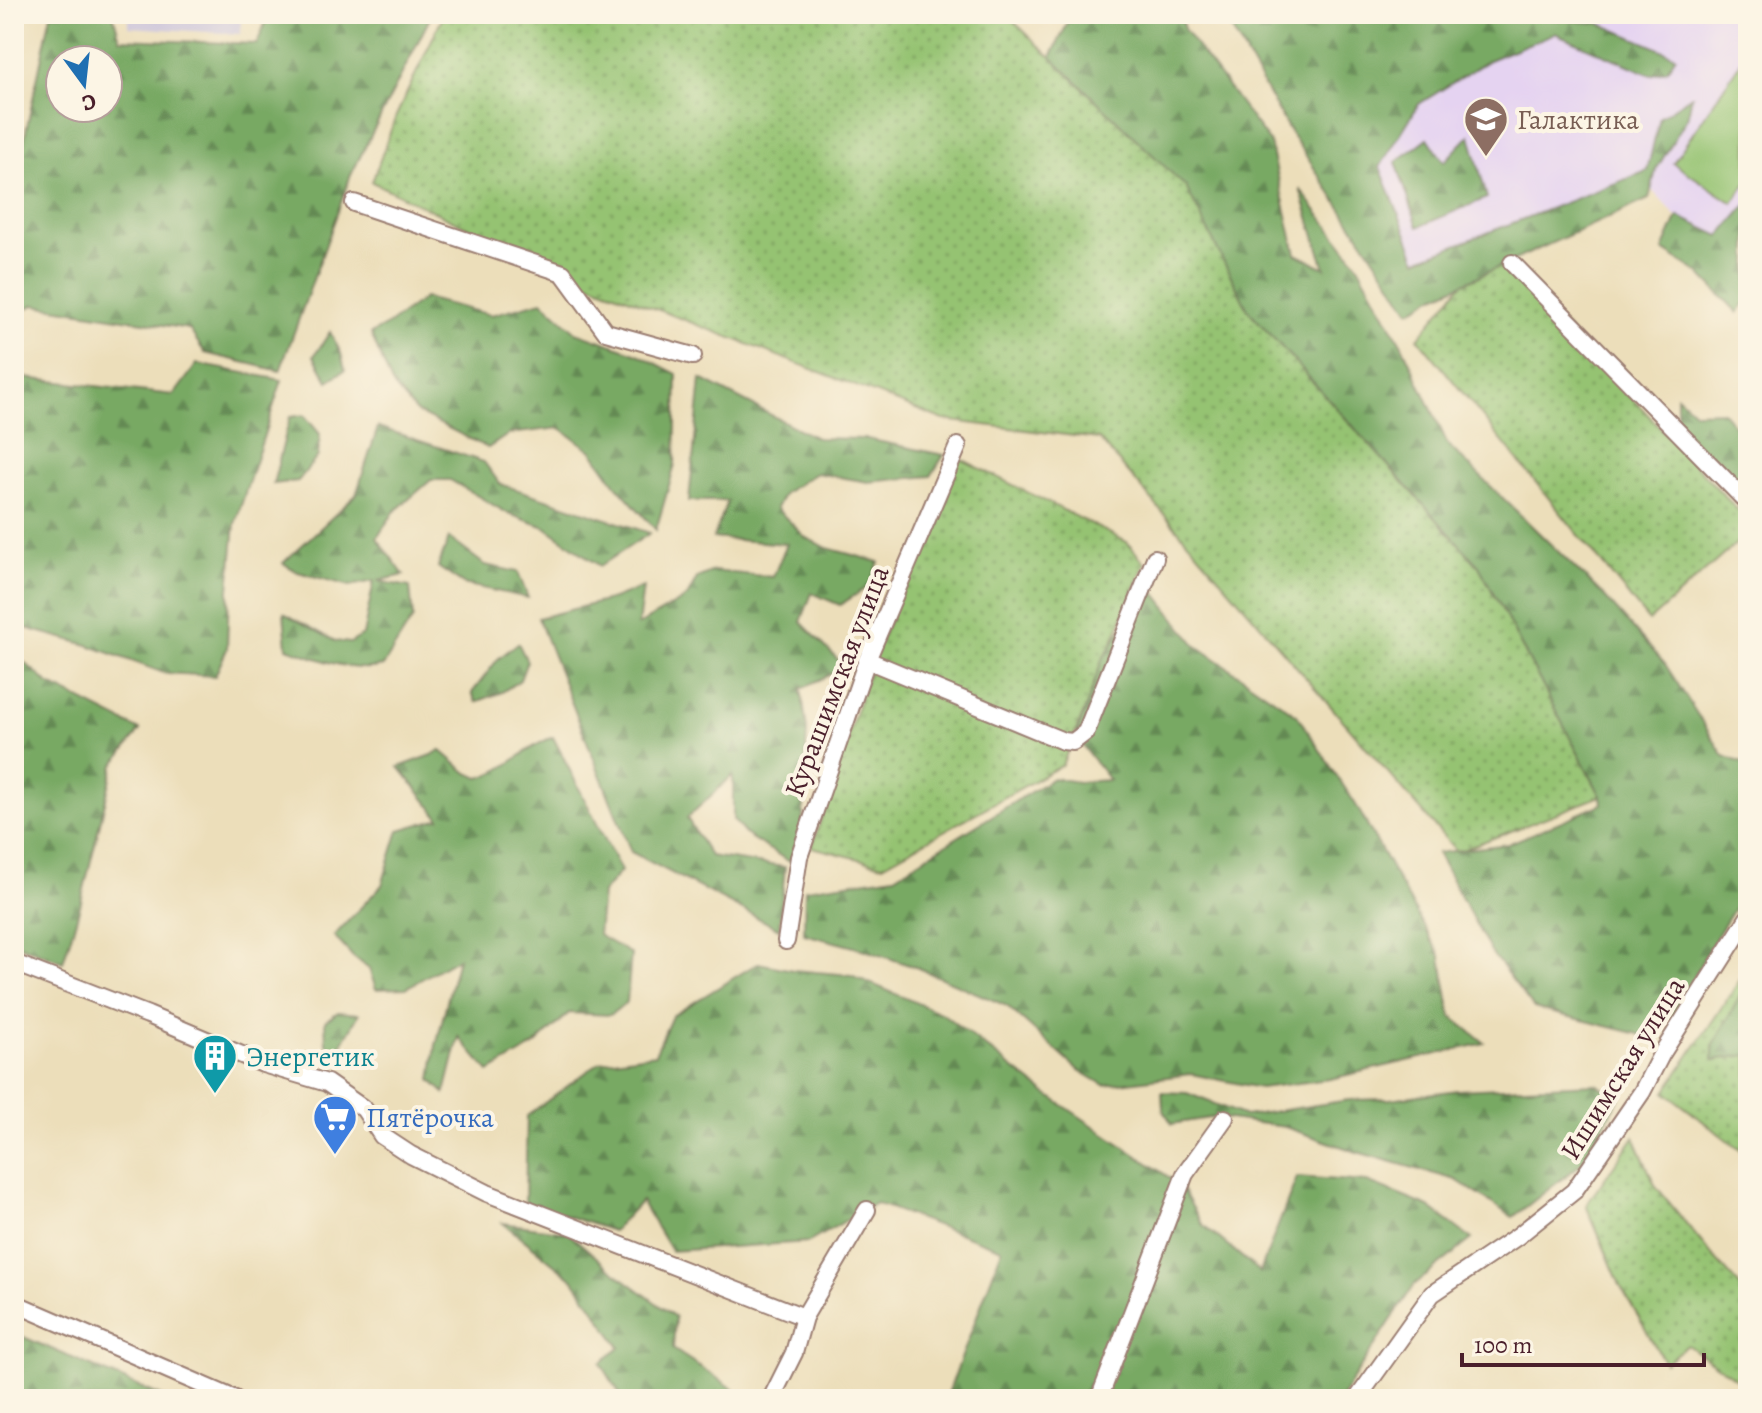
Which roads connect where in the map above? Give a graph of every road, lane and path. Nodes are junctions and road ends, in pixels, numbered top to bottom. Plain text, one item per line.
1 (354, 203) dead end
2 (1512, 263) dead end
3 (693, 356) dead end
4 (958, 446) dead end
5 (1748, 503) edge
6 (1155, 558) dead end
7 (867, 660) junction
8 (1748, 918) edge
9 (786, 941) dead end
10 (14, 963) edge
11 (1225, 1118) dead end
12 (867, 1210) dead end
13 (14, 1303) edge
14 (804, 1317) junction
15 (235, 1399) edge
16 (771, 1399) edge
17 (1099, 1399) edge
18 (1357, 1399) edge

1 - 3 street
2 - 5 street
4 - 7 street, Курашимская улица
6 - 7 street
7 - 9 street, Курашимская улица
8 - 18 street, Ишимская улица
10 - 14 street
11 - 17 street
12 - 14 street
13 - 15 street
14 - 16 street

